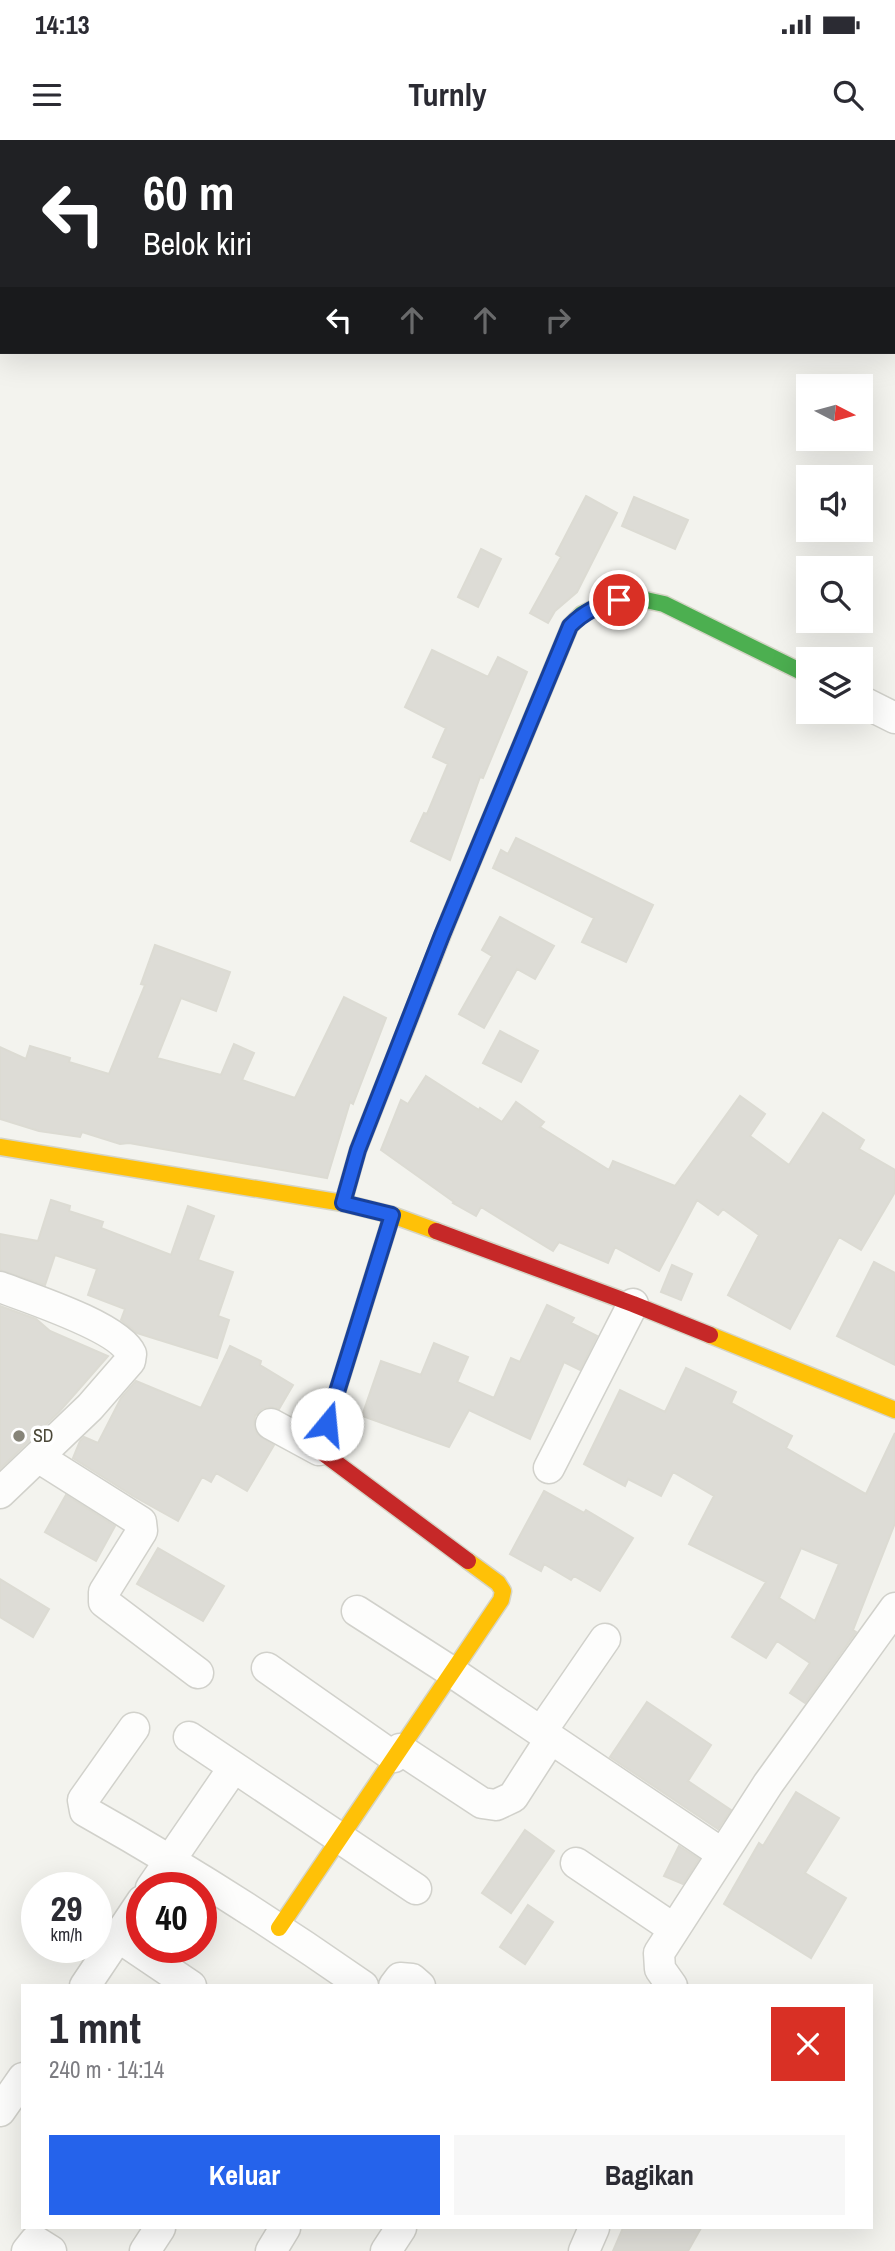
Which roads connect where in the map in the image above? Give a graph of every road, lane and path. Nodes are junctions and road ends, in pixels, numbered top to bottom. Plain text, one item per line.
1 (796, 669) edge
2 (873, 707) edge
3 (895, 718) edge
4 (0, 1147) edge
5 (343, 1203) junction
6 (392, 1215) junction
7 (0, 1287) edge
8 (634, 1304) junction
9 (895, 1410) edge
10 (271, 1424) dead end
11 (319, 1450) junction
12 (38, 1457) junction
13 (549, 1468) dead end
14 (0, 1493) edge
15 (895, 1608) edge
16 (357, 1611) dead end
17 (605, 1639) dead end
18 (267, 1668) dead end
19 (453, 1672) junction
20 (198, 1673) dead end
21 (134, 1728) dead end
22 (546, 1735) junction
23 (189, 1737) dead end
24 (397, 1753) junction
25 (234, 1767) junction
26 (340, 1839) junction
27 (721, 1853) junction
28 (171, 1859) junction
29 (576, 1863) dead end
30 (162, 1872) edge
31 (416, 1889) dead end
32 (126, 1923) edge
33 (279, 1928) junction
34 (674, 1929) junction
35 (117, 1936) junction
36 (86, 1984) edge
37 (188, 1984) edge
38 (360, 1984) edge
39 (396, 1984) edge
40 (418, 1984) edge
41 (671, 1984) edge
42 (21, 2081) edge
43 (0, 2110) edge
44 (159, 2229) edge
45 (400, 2229) edge
46 (594, 2229) edge
47 (145, 2251) edge
48 (386, 2251) edge
49 (584, 2251) edge

1 - 5 street
2 - 3 street
4 - 5 street
5 - 6 street
6 - 8 street
6 - 11 street
7 - 12 street
8 - 9 street
8 - 13 street
10 - 11 street
11 - 19 street
12 - 14 street
12 - 20 street
15 - 27 street
16 - 19 street
17 - 22 street
18 - 24 street
19 - 22 street
19 - 24 street
21 - 28 street
22 - 24 street
22 - 27 street
23 - 25 street
24 - 26 street
25 - 26 street
25 - 28 street
26 - 31 street
26 - 33 street
27 - 34 street
28 - 30 street
28 - 33 street
29 - 34 street
32 - 35 street
33 - 38 street
34 - 41 street
35 - 36 street
35 - 37 street
39 - 40 street
42 - 43 street
44 - 47 street
45 - 48 street
46 - 49 street

